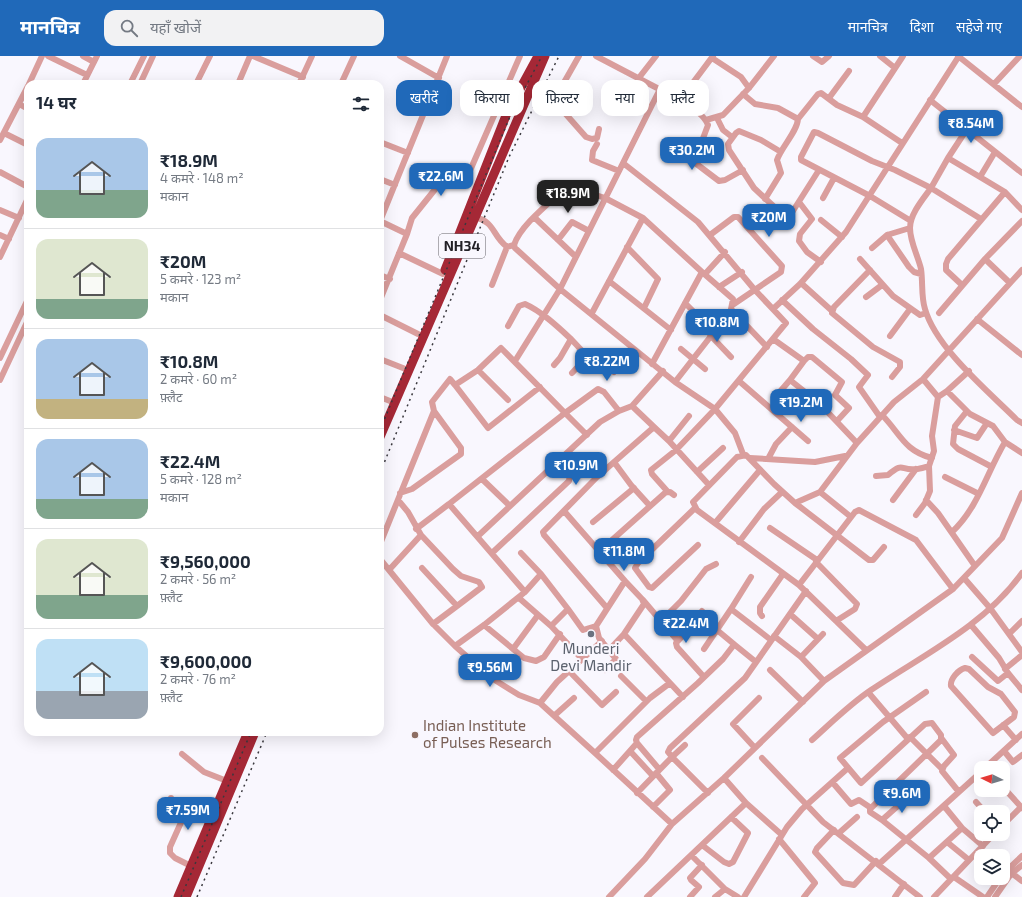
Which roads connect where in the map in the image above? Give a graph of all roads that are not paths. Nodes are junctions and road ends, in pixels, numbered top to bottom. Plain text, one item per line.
1 (42, 56) edge
2 (48, 56) edge
3 (83, 56) edge
4 (144, 56) edge
5 (153, 56) edge
6 (210, 56) edge
7 (252, 56) edge
8 (312, 56) edge
9 (354, 56) edge
10 (400, 56) edge
11 (447, 56) edge
12 (520, 56) edge
13 (538, 56) edge
14 (545, 56) edge
15 (579, 56) edge
16 (596, 56) edge
17 (656, 56) edge
18 (774, 56) edge
19 (813, 56) edge
20 (829, 56) edge
21 (880, 56) edge
22 (903, 56) edge
23 (959, 56) edge
24 (713, 57) edge
25 (95, 59) edge
26 (1020, 59) edge
27 (895, 68) junction
28 (849, 71) dead end
29 (87, 75) junction
30 (303, 77) junction
31 (438, 78) junction
32 (638, 79) junction
33 (31, 80) edge
34 (85, 80) edge
35 (132, 80) edge
36 (142, 80) edge
37 (198, 80) edge
38 (240, 80) edge
39 (301, 80) edge
40 (343, 80) edge
41 (695, 80) edge
42 (994, 84) junction
43 (657, 88) edge
44 (749, 88) junction
45 (24, 94) edge
46 (743, 94) junction
47 (657, 95) edge
48 (829, 98) junction
49 (930, 100) junction
50 (19, 104) junction
51 (24, 107) edge
52 (1022, 107) edge
53 (701, 116) edge
54 (863, 117) junction
55 (717, 118) junction
56 (798, 119) junction
57 (706, 120) junction
58 (599, 129) dead end
59 (967, 129) junction
60 (4, 133) junction
61 (732, 137) junction
62 (0, 140) edge
63 (24, 143) edge
64 (902, 143) junction
65 (384, 144) edge
66 (597, 144) dead end
67 (780, 152) junction
68 (995, 152) junction
69 (408, 153) junction
70 (477, 156) junction
71 (948, 158) junction
72 (492, 163) junction
73 (623, 163) junction
74 (888, 167) junction
75 (743, 170) junction
76 (819, 170) junction
77 (619, 171) junction
78 (0, 172) edge
79 (1022, 173) edge
80 (980, 177) junction
81 (834, 178) junction
82 (384, 181) edge
83 (24, 185) edge
84 (395, 185) junction
85 (931, 188) junction
86 (1005, 192) junction
87 (870, 196) junction
88 (605, 198) junction
89 (823, 198) dead end
90 (764, 199) junction
91 (799, 202) junction
92 (24, 209) edge
93 (0, 210) edge
94 (1022, 210) edge
95 (384, 211) edge
96 (474, 216) junction
97 (534, 217) junction
98 (19, 218) junction
99 (643, 218) junction
100 (981, 219) junction
101 (821, 220) dead end
102 (911, 221) junction
103 (1022, 221) edge
104 (384, 223) edge
105 (910, 228) junction
106 (589, 231) junction
107 (407, 234) junction
108 (0, 235) edge
109 (887, 235) junction
110 (710, 236) junction
111 (842, 237) junction
112 (9, 239) junction
113 (558, 240) junction
114 (514, 245) junction
115 (507, 247) junction
116 (627, 247) junction
117 (872, 248) dead end
118 (725, 252) junction
119 (400, 253) junction
120 (0, 257) edge
121 (576, 257) junction
122 (860, 258) dead end
123 (985, 259) junction
124 (821, 262) junction
125 (870, 270) junction
126 (1022, 270) edge
127 (742, 272) junction
128 (704, 273) junction
129 (444, 274) junction
130 (921, 274) junction
131 (384, 277) edge
132 (390, 279) junction
133 (610, 281) junction
134 (801, 283) junction
135 (1010, 283) junction
136 (492, 284) dead end
137 (882, 285) junction
138 (962, 285) junction
139 (719, 287) junction
140 (560, 289) junction
141 (754, 289) junction
142 (384, 292) edge
143 (866, 297) dead end
144 (782, 300) junction
145 (685, 303) junction
146 (734, 304) junction
147 (24, 308) edge
148 (644, 308) junction
149 (773, 309) junction
150 (910, 309) junction
151 (832, 310) junction
152 (22, 312) joint
153 (592, 313) junction
154 (926, 313) junction
155 (939, 313) dead end
156 (384, 316) edge
157 (543, 316) junction
158 (977, 320) junction
159 (17, 323) junction
160 (508, 326) dead end
161 (24, 329) edge
162 (671, 330) junction
163 (418, 334) junction
164 (24, 335) edge
165 (711, 336) junction
166 (890, 336) dead end
167 (571, 339) junction
168 (773, 339) junction
169 (767, 348) junction
170 (634, 349) junction
171 (681, 349) dead end
172 (948, 351) junction
173 (1022, 355) edge
174 (731, 357) dead end
175 (0, 358) edge
176 (693, 359) junction
177 (384, 360) edge
178 (515, 361) junction
179 (804, 361) junction
180 (652, 364) junction
181 (554, 365) dead end
182 (406, 369) junction
183 (705, 369) dead end
184 (478, 370) junction
185 (663, 371) junction
186 (969, 371) junction
187 (614, 372) dead end
188 (572, 373) dead end
189 (892, 377) dead end
190 (923, 379) junction
191 (0, 380) edge
192 (790, 380) junction
193 (738, 381) junction
194 (675, 382) junction
195 (455, 385) junction
196 (540, 388) junction
197 (947, 392) junction
198 (777, 395) dead end
199 (938, 397) junction
200 (384, 399) edge
201 (508, 400) dead end
202 (390, 401) junction
203 (632, 406) junction
204 (715, 409) junction
205 (434, 410) junction
206 (618, 411) junction
207 (967, 412) junction
208 (565, 413) junction
209 (384, 415) edge
210 (689, 416) dead end
211 (881, 416) junction
212 (836, 422) junction
213 (1022, 422) edge
214 (987, 423) junction
215 (384, 427) edge
216 (654, 427) junction
217 (792, 427) junction
218 (954, 430) junction
219 (587, 435) junction
220 (669, 441) junction
221 (808, 441) dead end
222 (857, 442) junction
223 (1005, 442) junction
224 (723, 448) dead end
225 (676, 450) junction
226 (1022, 453) edge
227 (743, 454) junction
228 (845, 456) junction
229 (750, 458) junction
230 (932, 458) junction
231 (768, 459) junction
232 (559, 461) junction
233 (614, 462) junction
234 (929, 466) junction
235 (992, 467) junction
236 (916, 469) junction
237 (760, 470) junction
238 (697, 472) junction
239 (876, 476) dead end
240 (945, 477) dead end
241 (482, 479) junction
242 (709, 485) junction
243 (634, 488) junction
244 (782, 492) junction
245 (820, 492) junction
246 (1022, 493) edge
247 (979, 494) junction
248 (399, 496) junction
249 (893, 500) dead end
250 (926, 500) junction
251 (795, 503) junction
252 (449, 504) junction
253 (510, 506) junction
254 (650, 506) junction
255 (695, 508) junction
256 (564, 511) junction
257 (916, 515) dead end
258 (851, 517) junction
259 (593, 522) dead end
260 (715, 523) junction
261 (770, 528) dead end
262 (416, 529) junction
263 (952, 532) junction
264 (384, 534) edge
265 (836, 534) junction
266 (421, 535) junction
267 (478, 536) junction
268 (612, 540) dead end
269 (739, 542) junction
270 (698, 545) dead end
271 (884, 547) dead end
272 (492, 553) junction
273 (521, 553) dead end
274 (817, 561) junction
275 (384, 564) edge
276 (716, 564) dead end
277 (975, 566) junction
278 (422, 568) dead end
279 (389, 570) junction
280 (541, 574) junction
281 (784, 574) junction
282 (1022, 574) edge
283 (751, 577) dead end
284 (964, 578) junction
285 (625, 581) junction
286 (799, 585) junction
287 (953, 589) junction
288 (806, 591) junction
289 (525, 592) junction
290 (518, 598) junction
291 (642, 600) junction
292 (457, 606) junction
293 (607, 608) junction
294 (990, 608) junction
295 (568, 609) junction
296 (731, 609) junction
297 (702, 611) dead end
298 (790, 614) junction
299 (538, 615) junction
300 (762, 616) dead end
301 (661, 621) junction
302 (836, 621) junction
303 (1022, 621) edge
304 (433, 624) junction
305 (484, 625) junction
306 (971, 625) junction
307 (551, 626) junction
308 (596, 626) junction
309 (717, 630) junction
310 (560, 634) junction
311 (624, 634) junction
312 (1009, 634) junction
313 (772, 638) junction
314 (677, 640) junction
315 (602, 641) junction
316 (735, 645) junction
317 (455, 646) junction
318 (513, 649) junction
319 (609, 650) junction
320 (704, 650) dead end
321 (866, 650) junction
322 (1022, 652) edge
323 (1022, 655) edge
324 (801, 657) junction
325 (972, 657) dead end
326 (582, 659) junction
327 (756, 662) junction
328 (604, 670) dead end
329 (770, 670) dead end
330 (569, 671) junction
331 (1007, 671) junction
332 (621, 676) dead end
333 (704, 677) junction
334 (824, 680) junction
335 (670, 683) junction
336 (1022, 690) edge
337 (616, 692) dead end
338 (868, 692) junction
339 (926, 692) dead end
340 (683, 697) junction
341 (574, 698) dead end
342 (759, 698) dead end
343 (646, 702) junction
344 (803, 702) junction
345 (540, 703) junction
346 (555, 715) junction
347 (890, 717) junction
348 (1003, 725) junction
349 (1022, 734) edge
350 (246, 736) edge
351 (254, 736) edge
352 (909, 738) junction
353 (942, 739) junction
354 (812, 740) dead end
355 (1019, 740) edge
356 (637, 743) junction
357 (685, 745) dead end
358 (755, 748) junction
359 (630, 751) junction
360 (1005, 752) junction
361 (595, 753) junction
362 (182, 754) dead end
363 (927, 755) junction
364 (1022, 755) edge
365 (672, 757) junction
366 (762, 758) dead end
367 (994, 761) edge
368 (848, 768) junction
369 (942, 769) junction
370 (613, 770) junction
371 (656, 773) junction
372 (724, 778) junction
373 (974, 778) edge
374 (227, 781) junction
375 (833, 783) junction
376 (918, 788) dead end
377 (959, 792) junction
378 (638, 793) junction
379 (708, 793) junction
380 (1010, 794) edge
381 (171, 798) dead end
382 (976, 802) dead end
383 (746, 803) junction
384 (979, 805) edge
385 (944, 806) junction
386 (653, 807) junction
387 (806, 807) junction
388 (1022, 807) edge
389 (871, 808) junction
390 (731, 817) junction
391 (857, 817) dead end
392 (1010, 819) edge
393 (882, 820) junction
394 (672, 824) junction
395 (962, 828) junction
396 (836, 832) junction
397 (781, 837) junction
398 (907, 839) junction
399 (988, 841) edge
400 (947, 842) junction
401 (702, 845) junction
402 (983, 846) junction
403 (691, 855) junction
404 (1022, 856) edge
405 (929, 858) junction
406 (969, 860) junction
407 (877, 863) junction
408 (702, 865) junction
409 (1022, 865) edge
410 (191, 866) junction
411 (1010, 869) edge
412 (1010, 871) edge
413 (1010, 874) edge
414 (952, 878) junction
415 (1022, 881) edge
416 (904, 884) junction
417 (995, 885) edge
418 (1001, 885) edge
419 (724, 890) junction
420 (178, 897) edge
421 (186, 897) edge
422 (609, 897) edge
423 (647, 897) edge
424 (690, 897) edge
425 (715, 897) edge
426 (738, 897) edge
427 (744, 897) edge
428 (804, 897) edge
429 (895, 897) edge
430 (920, 897) edge
431 (934, 897) edge
432 (984, 897) edge
433 (987, 897) edge
434 (995, 897) edge

1 - 33 street
2 - 29 street
3 - 25 street
4 - 35 street
5 - 36 street
6 - 37 street
7 - 30 street
7 - 38 street
8 - 30 street
9 - 40 street
10 - 31 street
11 - 31 street
12 - 70 street
13 - 72 highway, NH34
14 - 72 highway, NH34
15 - 58 street
16 - 32 street
17 - 32 street
18 - 44 street
19 - 20 street
21 - 27 street
22 - 27 street
23 - 42 street
23 - 49 street
24 - 41 street
24 - 44 street
25 - 29 street
26 - 42 street
27 - 54 street
28 - 48 street
29 - 34 street
30 - 39 street
31 - 69 street
32 - 43 street
42 - 52 street
44 - 46 street
45 - 50 street
46 - 55 street
46 - 56 street
47 - 73 street
48 - 54 street
48 - 56 street
49 - 59 street
49 - 64 street
50 - 51 street
50 - 60 street
53 - 57 street
54 - 64 street
55 - 57 street
55 - 61 street
56 - 67 street
57 - 75 street
59 - 68 street
59 - 71 street
60 - 62 street
60 - 63 street
61 - 67 street
61 - 75 street
64 - 74 street
65 - 69 street
66 - 77 street
67 - 90 street
68 - 79 street
68 - 80 street
69 - 84 street
70 - 72 street
70 - 107 street
71 - 80 street
71 - 85 street
72 - 96 highway, NH34
72 - 129 highway, NH34
73 - 77 street
73 - 110 street
74 - 76 street
74 - 85 street
74 - 87 street
75 - 90 street
76 - 81 street
76 - 91 street
77 - 88 street
78 - 83 street
80 - 86 street
81 - 87 street
81 - 89 street
82 - 84 street
84 - 95 street
85 - 100 street
85 - 102 street
86 - 94 street
86 - 100 street
87 - 102 street
87 - 111 street
88 - 97 street
88 - 99 street
88 - 106 street
90 - 91 street
91 - 124 street
92 - 98 street
93 - 98 street
96 - 115 street
96 - 182 highway, NH34
97 - 113 street
97 - 114 street
98 - 112 street
99 - 116 street
99 - 128 street
100 - 138 street
101 - 111 street
102 - 105 street
103 - 123 street
104 - 107 street
105 - 109 street
105 - 130 street
106 - 113 street
106 - 121 street
107 - 119 street
108 - 112 street
109 - 117 street
109 - 130 street
110 - 118 street
110 - 141 street
111 - 124 street
112 - 120 street
113 - 121 street
114 - 115 street
114 - 140 street
115 - 136 street
116 - 133 street
116 - 148 street
118 - 127 street
118 - 128 street
119 - 129 street
119 - 132 street
121 - 140 street
122 - 125 street
123 - 135 street
123 - 138 street
124 - 134 street
125 - 137 street
125 - 151 street
126 - 135 street
127 - 139 street
127 - 141 street
128 - 139 street
128 - 145 street
129 - 163 highway, NH34
130 - 154 street
131 - 132 street
132 - 142 street
133 - 148 street
133 - 153 street
134 - 144 street
134 - 151 street
135 - 158 street
137 - 143 street
137 - 150 street
138 - 155 street
139 - 146 street
140 - 153 street
140 - 157 street
141 - 146 street
141 - 149 street
144 - 149 street
144 - 211 street
145 - 162 street
145 - 165 street
146 - 169 street
147 - 152 street
148 - 162 street
149 - 168 street
150 - 154 street
150 - 166 street
151 - 189 street
152 - 159 street
153 - 170 street
154 - 172 street
156 - 163 street
157 - 160 street
157 - 167 street
157 - 178 street
158 - 172 street
158 - 173 street
159 - 161 street
159 - 175 street
162 - 180 street
163 - 182 highway, NH34
164 - 191 street
165 - 174 street
165 - 176 street
167 - 181 street
167 - 188 street
168 - 169 street
168 - 179 street
169 - 193 street
170 - 180 street
170 - 187 street
171 - 176 street
172 - 186 street
172 - 190 street
176 - 183 street
176 - 194 street
177 - 182 street
178 - 184 street
178 - 196 street
179 - 192 street
179 - 212 street
180 - 185 street
182 - 202 highway, NH34
182 - 215 highway, NH34
184 - 195 street
184 - 201 street
185 - 194 street
185 - 203 street
186 - 197 street
186 - 213 street
190 - 199 street
190 - 211 street
192 - 198 street
192 - 212 street
193 - 204 street
193 - 217 street
194 - 204 street
195 - 196 street
195 - 205 street
196 - 208 street
197 - 199 street
197 - 207 street
199 - 230 street
200 - 202 street
202 - 209 highway, NH34
203 - 206 street
203 - 216 street
204 - 225 street
204 - 227 street
205 - 248 street
205 - 248 street
206 - 208 street
206 - 219 street
207 - 214 street
207 - 218 street
208 - 219 street
208 - 241 street
210 - 220 street
211 - 222 street
211 - 230 street
212 - 222 street
214 - 218 street
214 - 223 street
216 - 220 street
216 - 233 street
217 - 221 street
217 - 231 street
218 - 235 street
219 - 232 street
220 - 225 street
222 - 228 street
223 - 226 street
223 - 235 street
224 - 238 street
225 - 238 street
225 - 254 street
227 - 229 street
227 - 242 street
228 - 231 street
228 - 245 street
229 - 231 street
229 - 237 street
230 - 234 street
232 - 253 street
232 - 272 street
233 - 243 street
233 - 256 street
234 - 236 street
234 - 250 street
235 - 247 street
236 - 239 street
236 - 249 street
237 - 244 street
237 - 260 street
238 - 242 street
240 - 247 street
241 - 252 street
241 - 253 street
242 - 255 street
243 - 254 street
243 - 259 street
244 - 251 street
244 - 269 street
245 - 251 street
245 - 258 street
246 - 277 street
247 - 263 street
248 - 262 street
248 - 264 street
250 - 257 street
250 - 263 street
251 - 265 street
252 - 262 street
252 - 267 street
253 - 267 street
254 - 268 street
255 - 260 street
255 - 270 street
256 - 285 street
256 - 293 street
258 - 265 street
258 - 287 street
260 - 269 street
261 - 274 street
262 - 266 street
263 - 277 street
265 - 271 street
265 - 274 street
266 - 279 street
266 - 292 street
267 - 272 street
269 - 281 street
272 - 289 street
273 - 280 street
274 - 286 street
274 - 302 street
275 - 279 street
276 - 301 street
277 - 284 street
278 - 292 street
279 - 304 street
280 - 289 street
280 - 295 street
281 - 286 street
281 - 300 street
282 - 294 street
283 - 296 street
284 - 287 street
284 - 294 street
285 - 291 street
285 - 293 street
286 - 288 street
287 - 321 street
288 - 298 street
288 - 302 street
289 - 290 street
290 - 299 street
290 - 305 street
291 - 301 street
291 - 311 street
292 - 304 street
293 - 308 street
294 - 306 street
294 - 312 street
295 - 307 street
295 - 308 street
296 - 309 street
296 - 313 street
297 - 314 street
298 - 313 street
298 - 324 street
299 - 307 street
299 - 318 street
301 - 314 street
302 - 321 street
303 - 312 street
304 - 317 street
305 - 317 street
305 - 318 street
306 - 331 street
306 - 338 street
307 - 310 street
308 - 315 street
309 - 316 street
309 - 320 street
310 - 318 street
310 - 326 street
311 - 319 street
311 - 335 street
312 - 322 street
313 - 324 street
313 - 327 street
314 - 333 street
315 - 319 street
315 - 326 street
316 - 327 street
316 - 333 street
317 - 345 street
319 - 328 street
321 - 334 street
323 - 331 street
324 - 334 street
325 - 331 street
326 - 330 street
327 - 365 street
329 - 344 street
330 - 337 street
330 - 345 street
331 - 336 street
332 - 343 street
333 - 340 street
334 - 344 street
335 - 340 street
335 - 343 street
338 - 347 street
338 - 354 street
339 - 347 street
340 - 356 street
341 - 346 street
342 - 358 street
343 - 361 street
344 - 358 street
345 - 346 street
346 - 361 street
347 - 352 street
347 - 368 street
348 - 348 street
348 - 355 street
349 - 355 street
350 - 374 highway
351 - 421 highway
352 - 353 street
352 - 363 street
352 - 368 street
353 - 363 street
353 - 369 street
355 - 360 street
356 - 359 street
356 - 371 street
357 - 365 street
358 - 372 street
359 - 370 street
359 - 371 street
360 - 364 street
360 - 367 street
361 - 370 street
362 - 374 street
363 - 369 street
363 - 389 street
365 - 371 street
365 - 379 street
366 - 387 street
368 - 375 street
369 - 377 street
370 - 378 street
371 - 378 street
371 - 386 street
372 - 379 street
372 - 383 street
373 - 377 street
374 - 410 highway
375 - 387 street
375 - 389 street
376 - 393 street
377 - 385 street
378 - 386 street
379 - 394 street
380 - 388 street
381 - 410 street
382 - 384 street
383 - 390 street
383 - 397 street
385 - 395 street
385 - 398 street
386 - 394 street
387 - 396 street
387 - 397 street
388 - 392 street
389 - 393 street
390 - 401 street
390 - 401 street
391 - 396 street
393 - 398 street
394 - 422 street
395 - 400 street
395 - 402 street
396 - 407 street
396 - 407 street
397 - 427 street
397 - 428 street
398 - 405 street
398 - 407 street
399 - 402 street
400 - 405 street
400 - 406 street
401 - 403 street
402 - 406 street
403 - 408 street
403 - 423 street
404 - 411 street
405 - 414 street
406 - 414 street
407 - 416 street
408 - 419 street
408 - 424 street
409 - 412 street
410 - 420 highway
413 - 415 street
414 - 431 street
414 - 432 street
416 - 429 street
416 - 430 street
417 - 433 street
418 - 434 street
419 - 425 street
419 - 426 street

